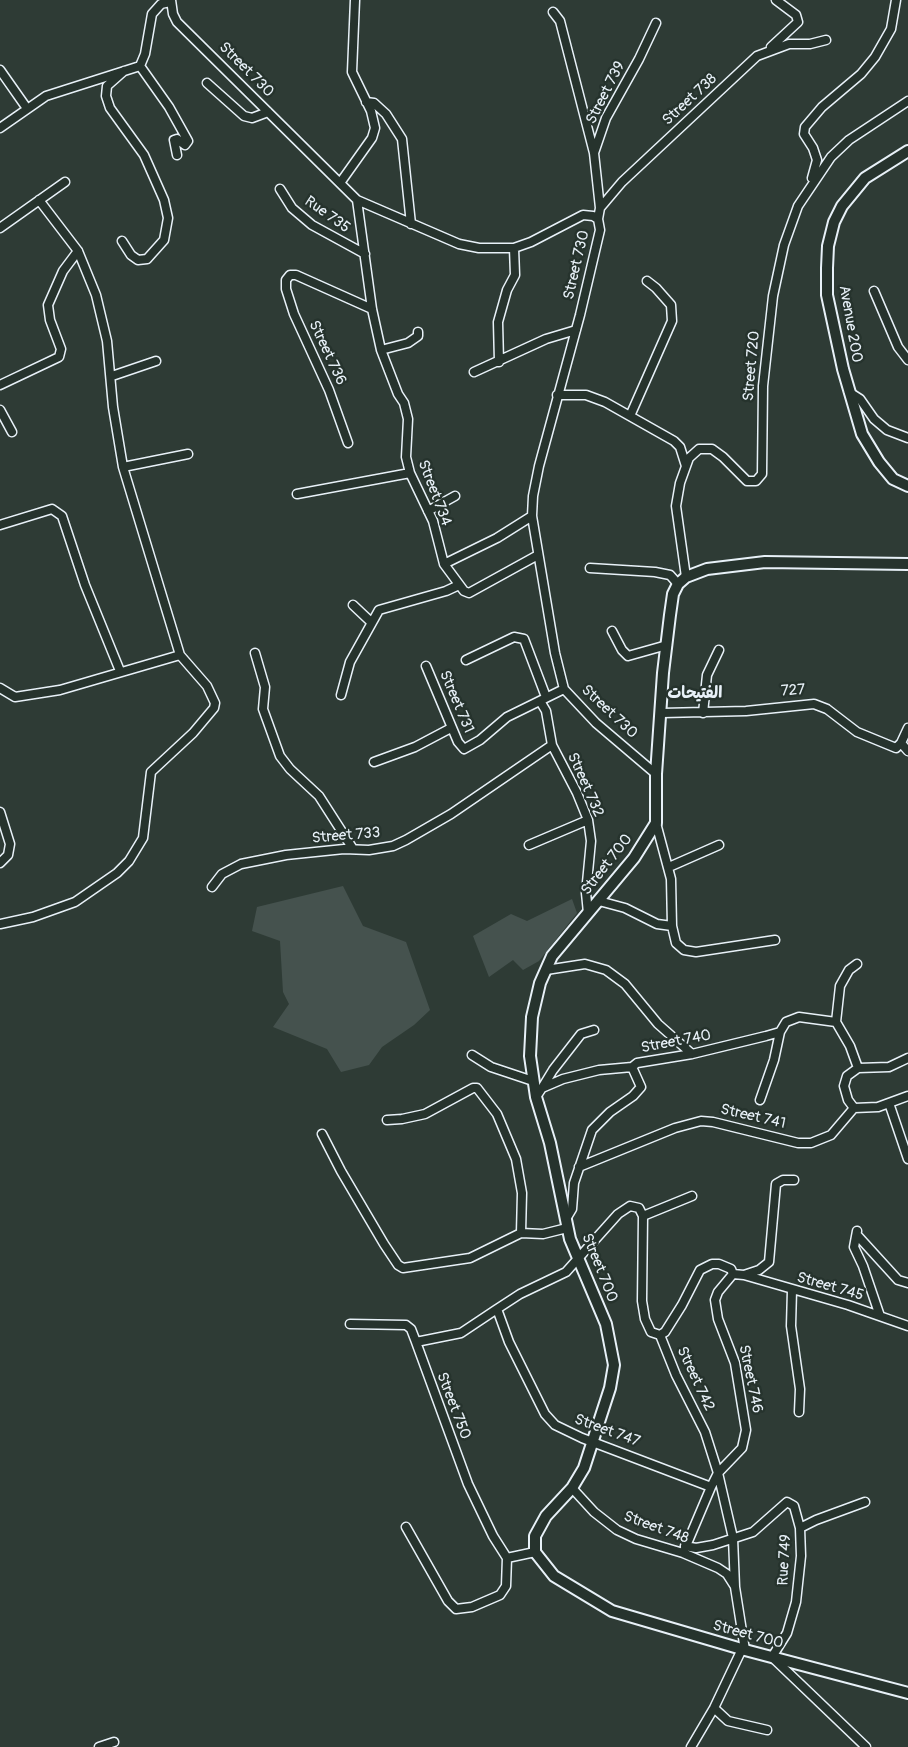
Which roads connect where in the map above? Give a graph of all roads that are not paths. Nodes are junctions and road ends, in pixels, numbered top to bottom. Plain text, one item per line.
1 (355, 0) edge
2 (776, 0) edge
3 (896, 0) edge
4 (171, 1) edge
5 (553, 12) dead end
6 (656, 23) dead end
7 (826, 40) dead end
8 (768, 50) junction
9 (140, 66) junction
10 (0, 70) edge
11 (124, 72) junction
12 (207, 83) dead end
13 (908, 101) edge
14 (366, 102) junction
15 (26, 107) junction
16 (268, 112) junction
17 (0, 128) edge
18 (908, 151) edge
19 (594, 153) junction
20 (177, 155) dead end
21 (65, 182) dead end
22 (340, 183) junction
23 (280, 190) dead end
24 (806, 191) junction
25 (39, 200) junction
26 (357, 200) junction
27 (600, 208) junction
28 (598, 220) junction
29 (411, 224) junction
30 (0, 228) edge
31 (122, 241) dead end
32 (514, 248) junction
33 (78, 251) junction
34 (366, 254) junction
35 (647, 281) dead end
36 (874, 292) dead end
37 (372, 309) junction
38 (576, 330) junction
39 (418, 332) dead end
40 (381, 350) junction
41 (908, 360) edge
42 (156, 361) dead end
43 (500, 362) junction
44 (474, 372) dead end
45 (112, 376) junction
46 (0, 385) edge
47 (849, 392) junction
48 (557, 395) junction
49 (0, 410) edge
50 (630, 416) junction
51 (12, 432) dead end
52 (908, 438) edge
53 (348, 443) dead end
54 (188, 454) dead end
55 (686, 466) junction
56 (123, 467) junction
57 (410, 473) junction
58 (908, 486) edge
59 (297, 494) dead end
60 (455, 496) dead end
61 (428, 511) junction
62 (532, 516) junction
63 (0, 525) edge
64 (538, 555) junction
65 (444, 564) junction
66 (908, 564) edge
67 (590, 568) dead end
68 (682, 581) junction
69 (459, 585) junction
70 (353, 605) dead end
71 (371, 622) junction
72 (612, 631) dead end
73 (667, 645) junction
74 (719, 650) dead end
75 (255, 653) dead end
76 (180, 655) junction
77 (466, 660) dead end
78 (426, 666) dead end
79 (120, 672) junction
80 (0, 688) edge
81 (564, 689) junction
82 (341, 695) dead end
83 (543, 699) junction
84 (662, 713) junction
85 (703, 713) junction
86 (451, 728) junction
87 (908, 728) edge
88 (901, 743) junction
89 (552, 744) junction
90 (908, 751) edge
91 (374, 762) dead end
92 (656, 774) junction
93 (0, 812) edge
94 (588, 820) junction
95 (656, 823) junction
96 (529, 844) dead end
97 (719, 845) dead end
98 (353, 849) junction
99 (0, 863) edge
100 (669, 867) junction
101 (212, 887) dead end
102 (598, 901) junction
103 (588, 913) junction
104 (0, 924) edge
105 (672, 926) junction
106 (776, 940) dead end
107 (856, 964) dead end
108 (546, 970) junction
109 (836, 1022) junction
110 (594, 1030) dead end
111 (780, 1032) junction
112 (692, 1054) junction
113 (472, 1055) dead end
114 (908, 1058) edge
115 (632, 1066) junction
116 (858, 1068) junction
117 (533, 1081) junction
118 (539, 1092) junction
119 (908, 1096) edge
120 (760, 1100) dead end
121 (889, 1103) junction
122 (854, 1108) junction
123 (387, 1120) dead end
124 (322, 1134) dead end
125 (908, 1159) edge
126 (579, 1166) junction
127 (794, 1180) dead end
128 (692, 1196) dead end
129 (643, 1216) junction
130 (567, 1224) junction
131 (521, 1233) junction
132 (578, 1258) junction
133 (733, 1274) junction
134 (744, 1275) junction
135 (908, 1282) edge
136 (792, 1290) junction
137 (497, 1309) junction
138 (880, 1316) junction
139 (350, 1324) dead end
140 (908, 1326) edge
141 (660, 1335) junction
142 (416, 1342) junction
143 (799, 1412) dead end
144 (594, 1442) junction
145 (718, 1473) junction
146 (711, 1486) junction
147 (572, 1488) junction
148 (865, 1502) dead end
149 (406, 1527) dead end
150 (800, 1528) junction
151 (733, 1538) junction
152 (684, 1549) junction
153 (535, 1552) junction
154 (507, 1558) junction
155 (736, 1587) junction
156 (743, 1650) junction
157 (772, 1657) junction
158 (908, 1693) edge
159 (714, 1708) junction
160 (767, 1730) dead end
161 (114, 1742) dead end
162 (99, 1747) edge
163 (690, 1747) edge
164 (866, 1747) edge

1 - 14 street
2 - 8 street
3 - 24 street
4 - 9 street
4 - 16 street, Street 730
5 - 19 street
6 - 19 street, Street 739
7 - 8 street, Street 738
8 - 27 street, Street 738
9 - 11 street
9 - 20 street
10 - 15 street
11 - 15 street
11 - 31 street
12 - 16 street
13 - 24 street, Street 720
14 - 22 street
14 - 29 street
15 - 17 street
16 - 22 street, Street 730
18 - 47 main road, Avenue 200
19 - 27 street, Street 739
21 - 25 street
22 - 26 street, Street 730
23 - 34 street, Rue 735
24 - 55 street, Street 720
25 - 30 street
25 - 33 street
26 - 29 street, Street 730
26 - 34 street, Street 734
27 - 28 street
28 - 32 street, Street 730
28 - 38 street, Street 730
29 - 32 street, Street 730
32 - 43 street
33 - 45 street
33 - 46 street
34 - 37 street, Street 734
35 - 50 street
36 - 41 street
37 - 40 street, Street 734
37 - 53 street, Street 736
38 - 43 street
38 - 48 street, Street 730
39 - 40 street
40 - 57 street, Street 734
42 - 45 street
43 - 44 street
45 - 56 street
47 - 52 street
47 - 58 main road, Avenue 200
48 - 50 street
48 - 62 street, Street 730
49 - 51 street
50 - 55 street
54 - 56 street
55 - 68 street
56 - 76 street
57 - 59 street
57 - 61 street, Street 734
60 - 61 street
61 - 65 street, Street 734
62 - 64 street, Street 730
62 - 65 street
63 - 79 street
64 - 69 street
64 - 81 street, Street 730
65 - 69 street, Street 734
66 - 68 main road
67 - 68 street
68 - 73 main road
69 - 71 street
70 - 71 street
71 - 82 street
72 - 73 street
73 - 84 main road
74 - 85 street
75 - 98 street
76 - 79 street
76 - 104 street
77 - 83 street, Street 732
78 - 86 street, Street 731
79 - 80 street
81 - 83 street, Street 731
81 - 92 street, Street 730
83 - 86 street, Street 731
83 - 89 street, Street 732
84 - 85 street, 727
84 - 92 main road
85 - 88 street, 727
86 - 91 street
87 - 88 street
88 - 90 street
89 - 94 street, Street 732
89 - 98 street, Street 733
92 - 95 main road
93 - 99 street
94 - 96 street
94 - 103 street, Street 732
95 - 100 street
95 - 102 main road, Street 700
97 - 100 street
98 - 101 street, Street 733
100 - 105 street
102 - 103 main road, Street 700
102 - 105 street
103 - 108 main road, Street 700
105 - 106 street
107 - 109 street
108 - 112 street
108 - 117 main road, Street 700
109 - 111 street, Street 740
109 - 116 street
110 - 118 street
111 - 112 street, Street 740
111 - 120 street
112 - 115 street, Street 740
113 - 117 street
114 - 116 street
115 - 118 street
115 - 126 street, Street 740
116 - 122 street
117 - 118 main road, Street 700
118 - 130 main road, Street 700
119 - 121 street
121 - 122 street
121 - 125 street
122 - 126 street, Street 741
123 - 131 street
124 - 131 street
126 - 130 street, Street 740
127 - 134 street
128 - 129 street
129 - 132 street
129 - 141 street, Street 742
130 - 131 street
130 - 132 main road, Street 700
132 - 137 street
132 - 144 main road, Street 700
133 - 134 street
133 - 141 street
133 - 145 street, Street 746
134 - 136 street, Street 745
135 - 138 street
136 - 138 street, Street 745
136 - 143 street
137 - 142 street
137 - 144 street, Street 747
138 - 140 street, Street 745
139 - 142 street
141 - 145 street, Street 742
142 - 154 street, Street 750
144 - 146 street, Street 747
144 - 147 main road, Street 700
145 - 146 street, Street 746
145 - 151 street, Street 742
146 - 152 street
147 - 152 street, Street 748
147 - 153 main road, Street 700
148 - 150 street, Rue 749
149 - 154 street
150 - 151 street
150 - 157 street, Rue 749
151 - 152 street
151 - 155 street, Street 742
152 - 155 street, Street 748
153 - 154 street
153 - 156 main road, Street 700
155 - 156 street, Street 742
156 - 157 main road, Street 700
156 - 159 street
157 - 158 main road, Street 700
157 - 164 street
159 - 160 street
159 - 163 street
161 - 162 street

